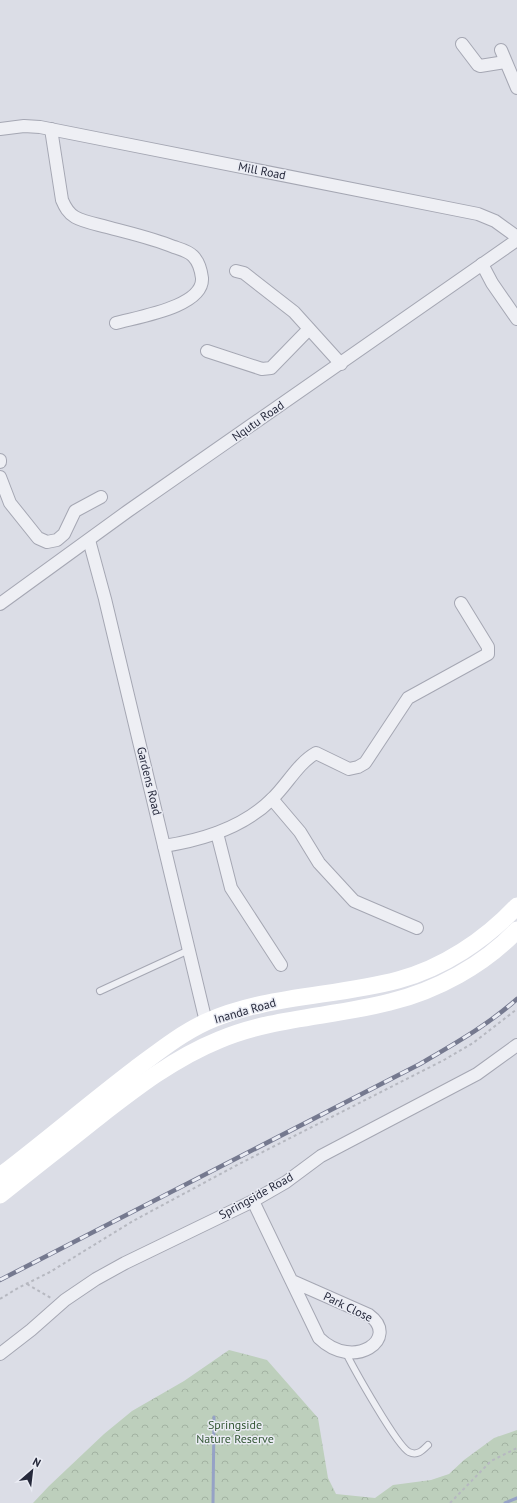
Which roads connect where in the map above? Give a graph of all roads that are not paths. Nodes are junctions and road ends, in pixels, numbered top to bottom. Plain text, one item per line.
1 (462, 44) dead end
2 (501, 50) dead end
3 (505, 62) junction
4 (517, 88) edge
5 (0, 129) edge
6 (51, 129) junction
7 (517, 237) edge
8 (517, 240) edge
9 (482, 264) junction
10 (236, 271) dead end
11 (517, 319) edge
12 (116, 323) dead end
13 (309, 329) junction
14 (207, 352) dead end
15 (341, 364) junction
16 (0, 476) edge
17 (101, 497) dead end
18 (89, 540) junction
19 (58, 543) junction
20 (63, 558) junction
21 (461, 603) dead end
22 (0, 604) edge
23 (272, 799) junction
24 (217, 834) junction
25 (164, 846) junction
26 (517, 906) edge
27 (416, 928) dead end
28 (517, 930) edge
29 (189, 950) junction
30 (281, 965) dead end
31 (100, 991) dead end
32 (206, 1022) junction
33 (517, 1045) edge
34 (0, 1176) edge
35 (0, 1195) edge
36 (253, 1201) junction
37 (292, 1281) junction
38 (346, 1353) junction
39 (0, 1354) edge
40 (428, 1446) dead end

1 - 3 street
2 - 3 street
3 - 4 street
5 - 6 street, Mill Road
6 - 7 street, Mill Road
6 - 12 street
8 - 9 street, Nqutu Road
9 - 11 street
9 - 15 street, Nqutu Road
10 - 13 street
13 - 14 street
13 - 15 street
15 - 18 street, Nqutu Road
16 - 19 street
17 - 19 street
18 - 20 street, Nqutu Road
18 - 25 street, Gardens Road
19 - 20 street
20 - 22 street, Nqutu Road
21 - 23 street
23 - 24 street
23 - 27 street
24 - 25 street
24 - 30 street
25 - 29 street, Gardens Road
26 - 32 main road, Inanda Road
28 - 35 main road, Inanda Road
29 - 31 lane
29 - 32 street, Gardens Road
32 - 34 main road, Inanda Road
33 - 36 street, Springside Road
36 - 37 street, Park Close
36 - 39 street, Springside Road
37 - 38 street, Park Close
37 - 38 street, Park Close
38 - 40 lane

